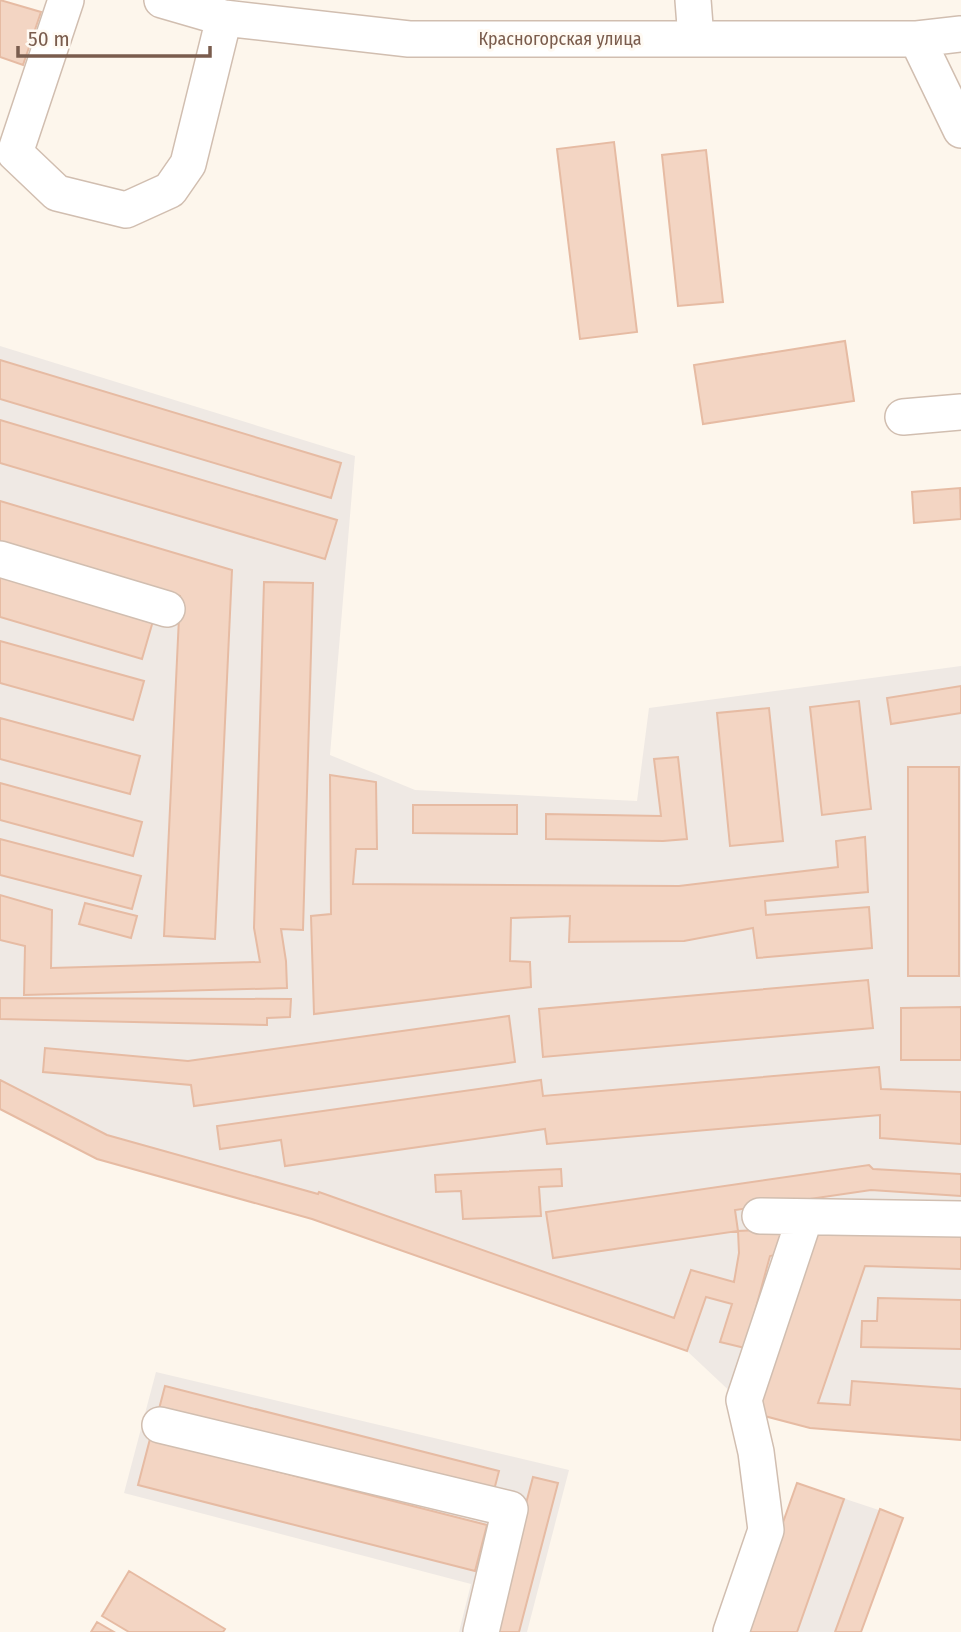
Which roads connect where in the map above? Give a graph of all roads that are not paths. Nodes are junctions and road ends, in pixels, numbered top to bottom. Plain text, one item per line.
1 (66, 0) edge
2 (162, 0) edge
3 (693, 0) edge
4 (223, 18) junction
5 (961, 34) edge
6 (696, 39) junction
7 (917, 39) junction
8 (961, 130) edge
9 (961, 412) edge
10 (903, 417) dead end
11 (0, 559) edge
12 (167, 609) dead end
13 (760, 1216) dead end
14 (805, 1217) junction
15 (961, 1219) edge
16 (160, 1425) dead end
17 (481, 1632) edge
18 (731, 1632) edge

1 - 4 street
2 - 4 street, Красногорская улица
3 - 6 street
4 - 6 street, Красногорская улица
5 - 7 street, Красногорская улица
6 - 7 street, Красногорская улица
7 - 8 street
9 - 10 street
11 - 12 street
13 - 14 street
14 - 15 street
14 - 18 street
16 - 17 street

